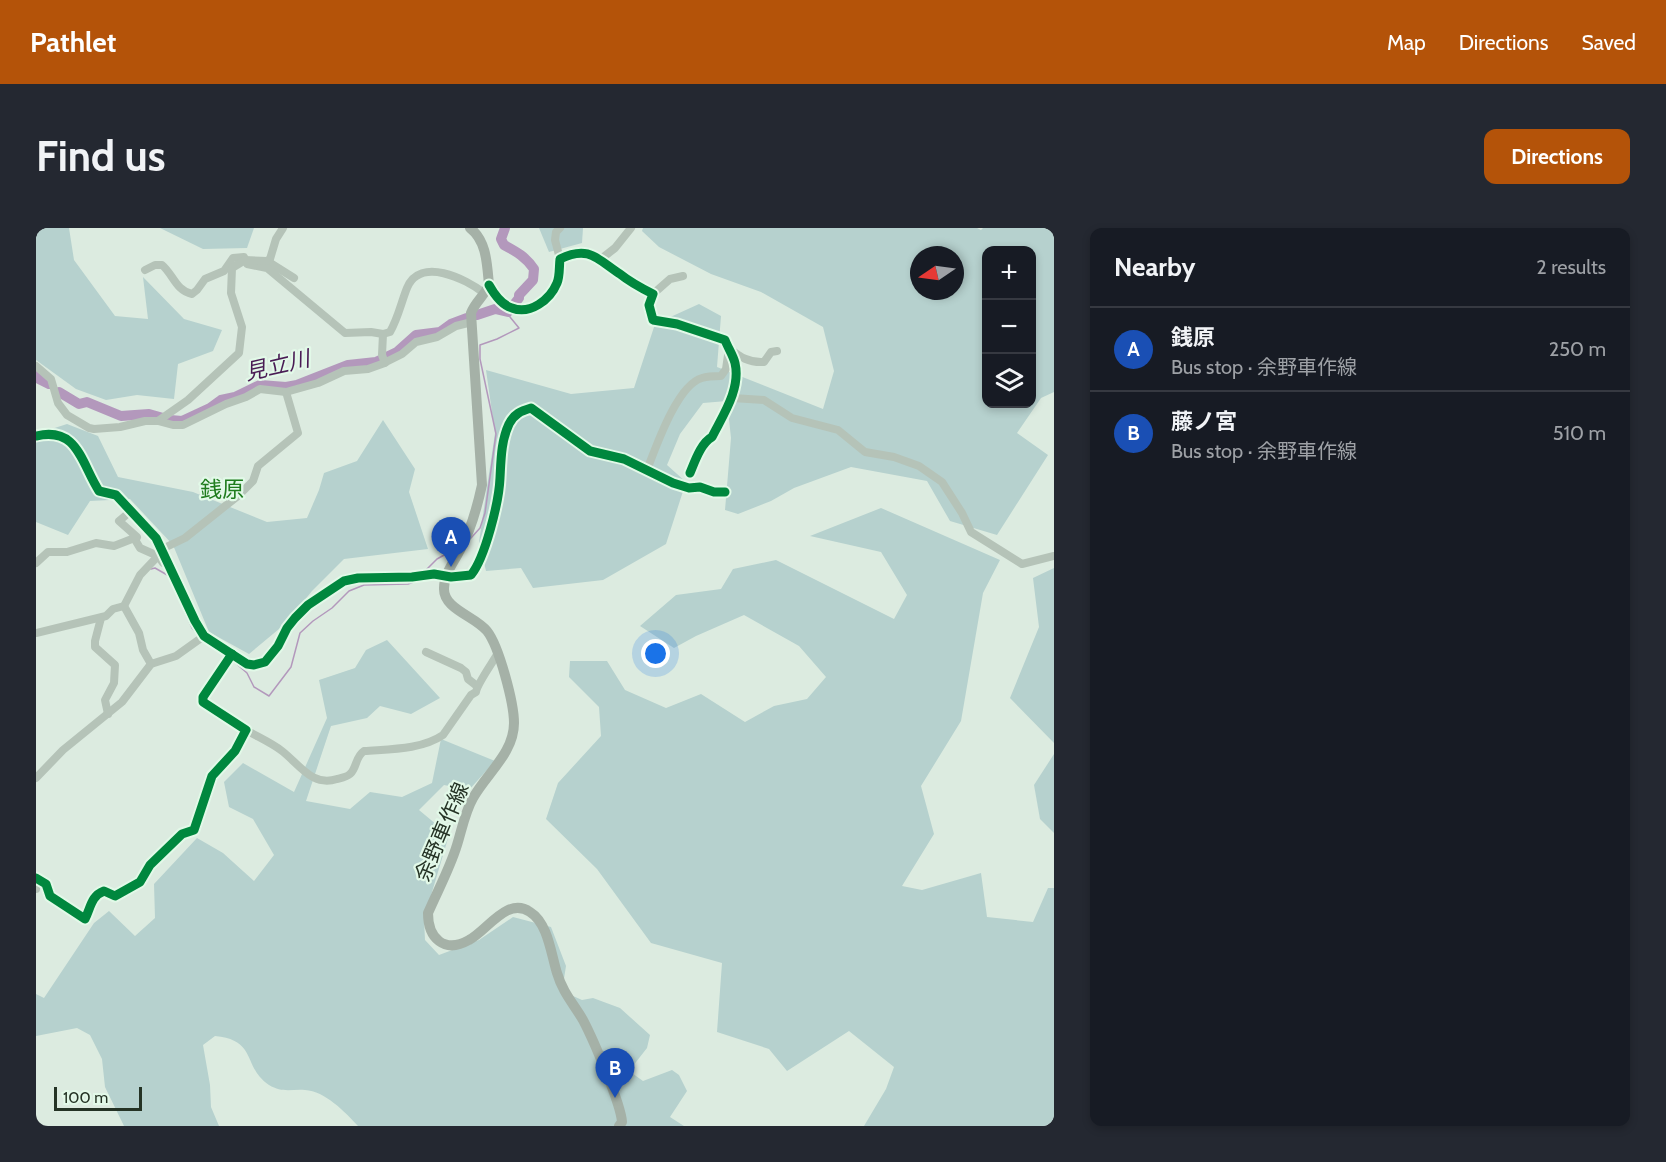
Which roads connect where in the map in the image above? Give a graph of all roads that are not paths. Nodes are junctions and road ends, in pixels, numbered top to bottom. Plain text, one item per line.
1 (283, 228) edge
2 (470, 228) edge
3 (560, 228) edge
4 (631, 228) edge
5 (560, 259) junction
6 (601, 259) junction
7 (245, 260) junction
8 (267, 261) junction
9 (145, 270) dead end
10 (683, 276) dead end
11 (294, 278) dead end
12 (487, 289) junction
13 (652, 294) junction
14 (472, 322) junction
15 (383, 334) junction
16 (729, 348) junction
17 (777, 351) dead end
18 (384, 360) junction
19 (36, 366) edge
20 (286, 393) junction
21 (732, 398) junction
22 (162, 419) junction
23 (36, 436) edge
24 (647, 470) junction
25 (690, 473) dead end
26 (725, 492) dead end
27 (131, 511) junction
28 (150, 532) junction
29 (136, 537) junction
30 (160, 553) junction
31 (1054, 556) edge
32 (36, 563) edge
33 (446, 577) junction
34 (124, 606) junction
35 (101, 618) junction
36 (36, 633) edge
37 (204, 636) junction
38 (426, 652) dead end
39 (498, 653) junction
40 (232, 654) junction
41 (151, 664) junction
42 (477, 686) junction
43 (108, 714) junction
44 (246, 730) junction
45 (36, 778) edge
46 (36, 879) edge
47 (623, 1125) edge

1 - 8 street
2 - 12 main road
3 - 5 street
4 - 6 street
5 - 6 street
5 - 12 street
6 - 13 street
7 - 8 street
7 - 9 street
7 - 15 street
7 - 22 street
8 - 11 street
10 - 13 street
12 - 14 main road
12 - 15 street
13 - 16 street
14 - 18 street
14 - 33 main road
15 - 18 street
16 - 17 street
16 - 21 street
16 - 24 street
18 - 20 street
19 - 22 street
20 - 22 street
20 - 30 street
21 - 25 street
21 - 31 street
23 - 27 street
24 - 26 street
24 - 33 street
27 - 28 street
27 - 29 street
28 - 29 street
28 - 30 street
29 - 30 street
29 - 32 street
30 - 34 street
30 - 37 street
33 - 39 main road, 余野車作線
33 - 40 street
34 - 35 street
34 - 41 street
35 - 36 street
35 - 43 street
37 - 40 street
37 - 41 street
38 - 42 street
39 - 42 street
39 - 47 main road, 余野車作線
40 - 44 street
41 - 43 street
42 - 44 street
43 - 45 street
44 - 46 street

